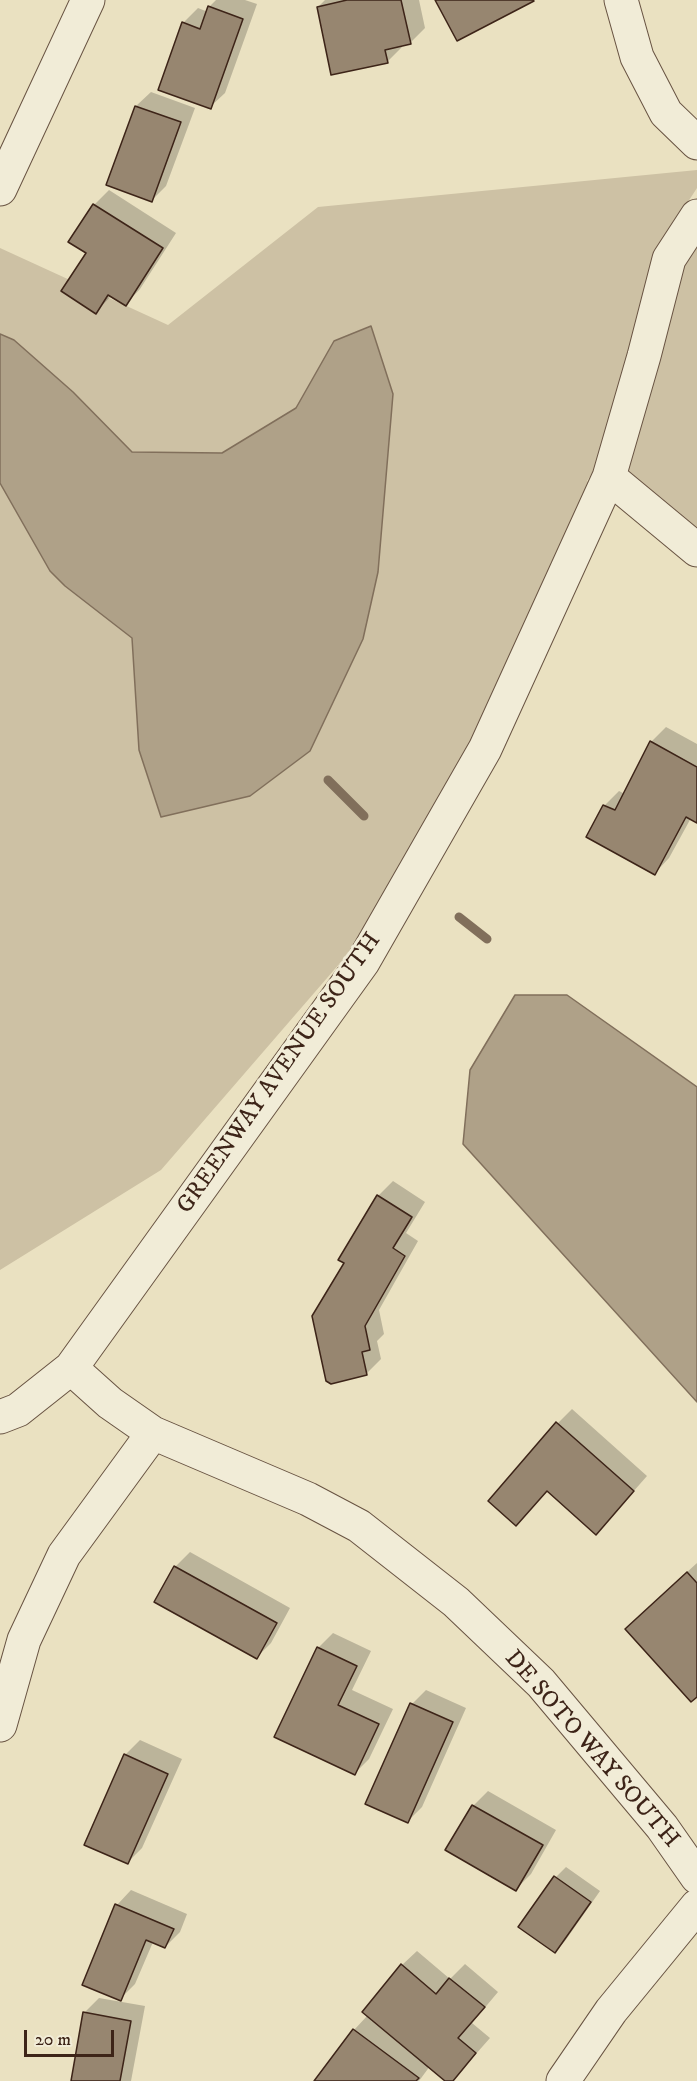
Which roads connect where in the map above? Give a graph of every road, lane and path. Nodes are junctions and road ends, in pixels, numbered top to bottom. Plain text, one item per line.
1 (88, 0) edge
2 (621, 0) edge
3 (697, 143) edge
4 (0, 189) edge
5 (697, 216) edge
6 (609, 477) junction
7 (697, 550) edge
8 (71, 1368) junction
9 (0, 1417) edge
10 (153, 1433) junction
11 (0, 1725) edge
12 (697, 1877) edge
13 (697, 1906) edge
14 (563, 2081) edge

1 - 4 street
2 - 3 street
5 - 6 street, GREENWAY AVENUE SOUTH
6 - 7 street
6 - 8 street, GREENWAY AVENUE SOUTH
8 - 9 street
8 - 10 street, DE SOTO WAY SOUTH
10 - 11 street
10 - 12 street, DE SOTO WAY SOUTH
13 - 14 street

